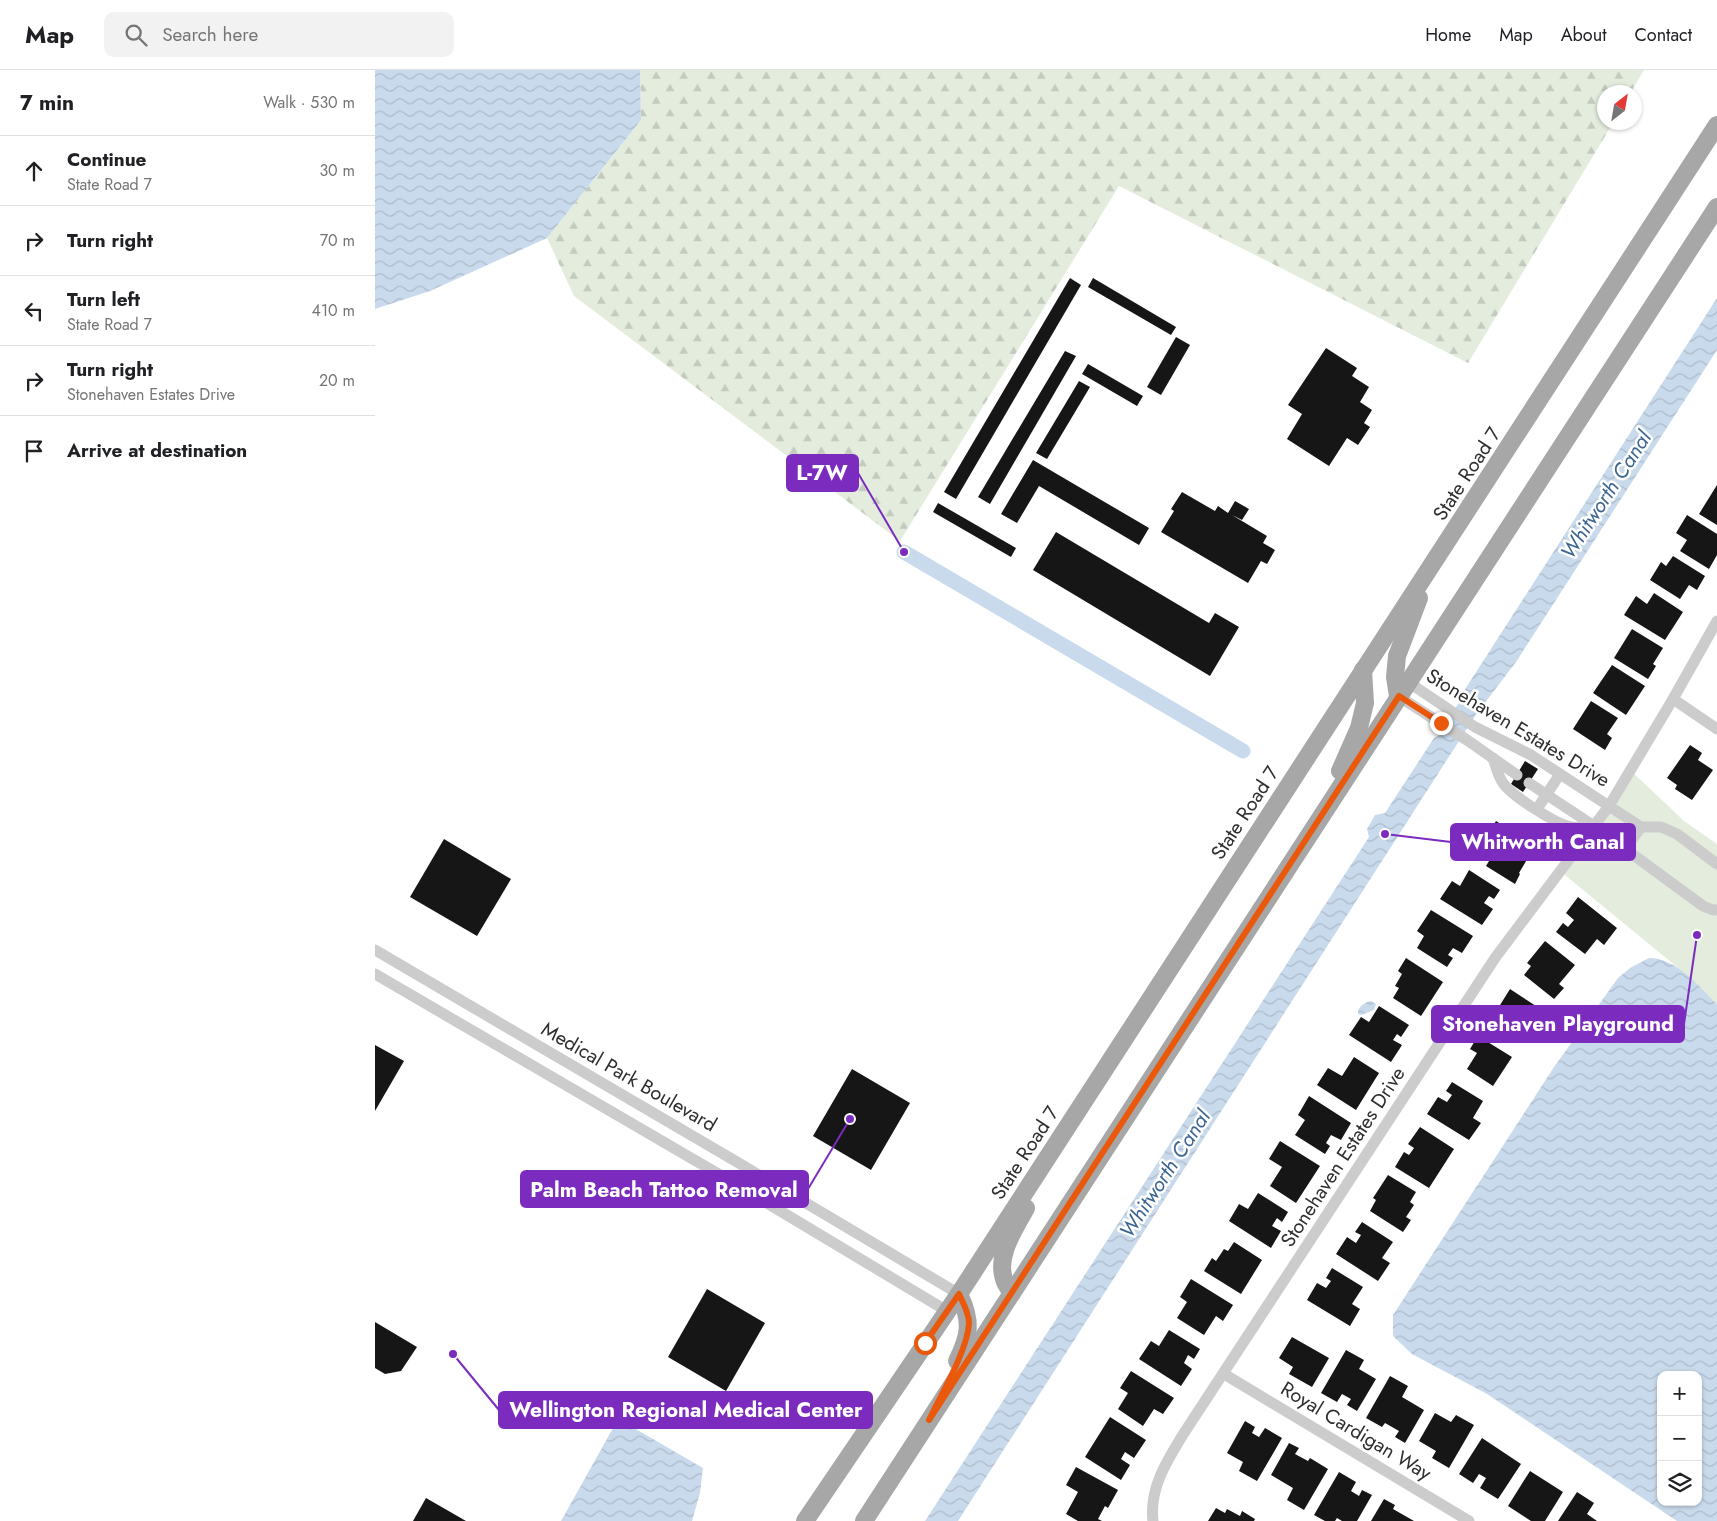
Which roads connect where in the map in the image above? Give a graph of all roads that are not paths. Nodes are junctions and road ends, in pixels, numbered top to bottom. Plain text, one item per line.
1 (1717, 125) edge
2 (1717, 207) edge
3 (1432, 565) junction
4 (1717, 621) edge
5 (1363, 670) junction
6 (1403, 689) junction
7 (1673, 699) junction
8 (1717, 729) edge
9 (1493, 758) junction
10 (1560, 774) junction
11 (1517, 775) dead end
12 (1529, 783) dead end
13 (1547, 795) junction
14 (1609, 806) junction
15 (1537, 809) junction
16 (1316, 824) junction
17 (1594, 826) junction
18 (1641, 827) junction
19 (1625, 849) junction
20 (1717, 864) edge
21 (1717, 910) edge
22 (375, 950) edge
23 (375, 974) edge
24 (1062, 1133) junction
25 (863, 1237) junction
26 (853, 1255) junction
27 (1012, 1293) junction
28 (959, 1294) junction
29 (947, 1311) junction
30 (1224, 1374) junction
31 (929, 1420) junction
32 (805, 1521) edge
33 (864, 1521) edge
34 (1153, 1521) edge
35 (1469, 1521) edge

1 - 3 main road, State Road 7
2 - 6 main road
3 - 5 main road, State Road 7
3 - 6 main road
4 - 7 street, Stonehaven Estates Drive
5 - 16 main road
5 - 24 main road, State Road 7
6 - 9 street, Stonehaven Estates Drive
6 - 10 street, Stonehaven Estates Drive
6 - 16 main road
7 - 8 street
7 - 14 street, Stonehaven Estates Drive
9 - 11 street, Stonehaven Estates Drive
9 - 15 street, Stonehaven Estates Drive
10 - 13 street
10 - 14 street, Stonehaven Estates Drive
12 - 13 street, Stonehaven Estates Drive
13 - 15 street
13 - 17 street, Stonehaven Estates Drive
14 - 17 street, Stonehaven Estates Drive
14 - 18 street
15 - 17 street, Stonehaven Estates Drive
16 - 27 main road
17 - 19 street
17 - 30 street, Stonehaven Estates Drive
18 - 19 street
18 - 20 street
19 - 21 street
22 - 25 street, Medical Park Boulevard
23 - 26 street, Medical Park Boulevard
24 - 27 main road
24 - 28 main road, State Road 7
25 - 26 street
25 - 28 street, Medical Park Boulevard
26 - 29 street, Medical Park Boulevard
27 - 31 main road
28 - 29 main road, State Road 7
28 - 31 main road
29 - 32 main road, State Road 7
30 - 34 street, Stonehaven Estates Drive
30 - 35 street, Royal Cardigan Way
31 - 33 main road

